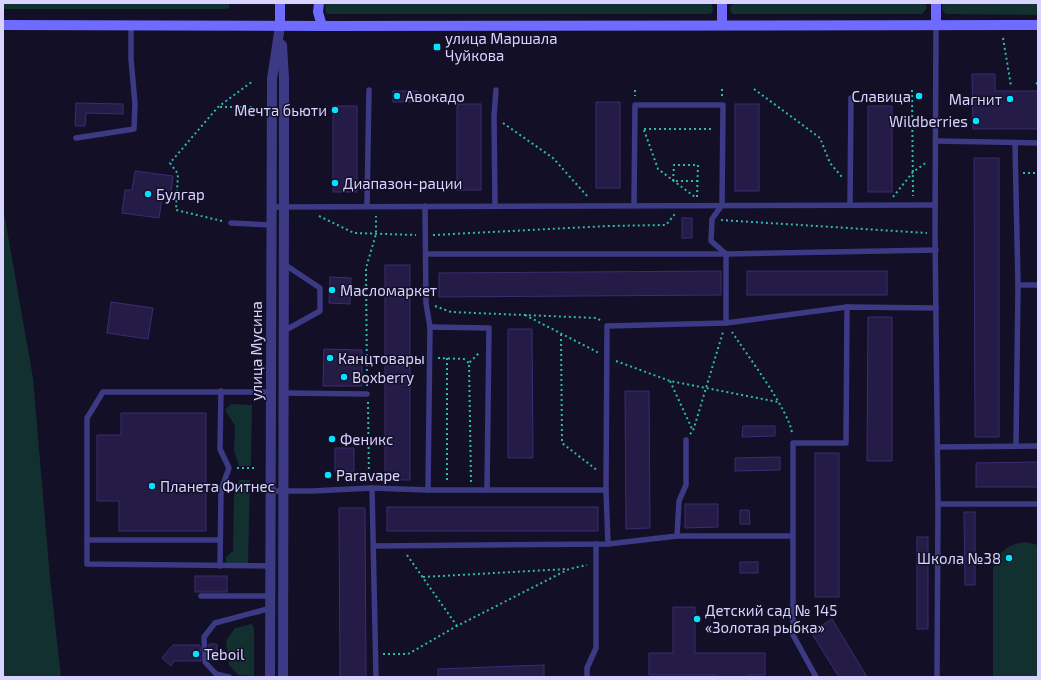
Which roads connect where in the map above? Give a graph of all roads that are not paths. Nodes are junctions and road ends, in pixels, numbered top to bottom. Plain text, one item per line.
1 (280, 3) edge
2 (319, 3) edge
3 (722, 3) edge
4 (936, 3) edge
5 (936, 24) junction
6 (1038, 24) edge
7 (3, 25) edge
8 (131, 25) junction
9 (722, 25) junction
10 (280, 26) junction
11 (322, 26) junction
12 (369, 90) dead end
13 (496, 90) dead end
14 (851, 98) dead end
15 (76, 138) dead end
16 (936, 141) junction
17 (1015, 142) junction
18 (1038, 143) edge
19 (634, 205) junction
20 (722, 205) junction
21 (850, 205) junction
22 (935, 205) junction
23 (271, 206) junction
24 (367, 206) junction
25 (426, 206) junction
26 (495, 206) junction
27 (284, 207) junction
28 (231, 223) road end
29 (271, 225) junction
30 (936, 250) junction
31 (426, 254) junction
32 (726, 254) junction
33 (284, 264) junction
34 (1018, 285) junction
35 (1038, 285) edge
36 (847, 307) junction
37 (936, 308) junction
38 (726, 323) junction
39 (430, 327) junction
40 (284, 331) junction
41 (221, 391) junction
42 (271, 392) junction
43 (284, 393) junction
44 (368, 394) road end
45 (686, 440) road end
46 (1016, 446) junction
47 (1038, 446) edge
48 (938, 447) junction
49 (372, 488) junction
50 (428, 490) junction
51 (487, 490) junction
52 (606, 490) junction
53 (271, 491) junction
54 (284, 491) junction
55 (938, 504) junction
56 (1038, 504) edge
57 (677, 536) junction
58 (793, 536) junction
59 (87, 540) junction
60 (220, 540) junction
61 (596, 544) junction
62 (608, 544) junction
63 (374, 546) junction
64 (220, 566) junction
65 (271, 566) junction
66 (201, 596) dead end
67 (271, 596) junction
68 (271, 608) junction
69 (229, 677) edge
70 (270, 677) edge
71 (283, 677) edge
72 (376, 677) edge
73 (587, 677) edge
74 (816, 677) edge
75 (937, 677) edge

1 - 10 main road, улица Мусина
2 - 11 main road
3 - 9 main road
4 - 5 main road
5 - 6 main road
5 - 9 main road
5 - 16 lane
7 - 8 main road
8 - 10 main road
8 - 15 lane
9 - 11 main road
10 - 11 main road
10 - 23 street, улица Мусина
10 - 27 street, улица Мусина
12 - 24 lane
13 - 26 lane
14 - 21 lane
16 - 17 lane
16 - 22 lane
17 - 18 lane
17 - 34 lane
19 - 20 lane
19 - 20 lane
19 - 26 lane
20 - 21 lane
20 - 32 lane
21 - 22 lane
22 - 30 lane
23 - 27 lane
23 - 29 street, улица Мусина
24 - 25 lane
24 - 27 lane
25 - 26 lane
25 - 31 lane
27 - 33 street, улица Мусина
28 - 29 lane
29 - 42 street, улица Мусина
30 - 32 lane
30 - 37 lane
31 - 32 lane
31 - 39 lane
32 - 38 lane
33 - 40 street, улица Мусина
33 - 40 lane
34 - 35 lane
34 - 46 lane
36 - 37 lane
36 - 38 lane
36 - 58 lane
37 - 48 lane
38 - 52 lane
39 - 50 lane
39 - 51 lane
40 - 43 street, улица Мусина
41 - 42 lane
41 - 59 lane
41 - 60 lane
42 - 53 street, улица Мусина
43 - 44 lane
43 - 54 street, улица Мусина
45 - 57 lane
46 - 47 lane
46 - 48 lane
48 - 55 lane
49 - 50 lane
49 - 54 lane
49 - 63 lane
50 - 51 lane
51 - 52 lane
52 - 62 lane
53 - 54 lane
53 - 65 street, улица Мусина
54 - 71 street, улица Мусина
55 - 56 lane
55 - 75 lane
57 - 58 lane
57 - 62 lane
58 - 74 lane
59 - 60 lane
59 - 64 lane
60 - 64 lane
61 - 62 lane
61 - 63 lane
61 - 73 lane
63 - 72 lane
64 - 65 lane
65 - 67 street, улица Мусина
66 - 67 lane
67 - 68 street, улица Мусина
68 - 69 lane
68 - 70 street, улица Мусина

